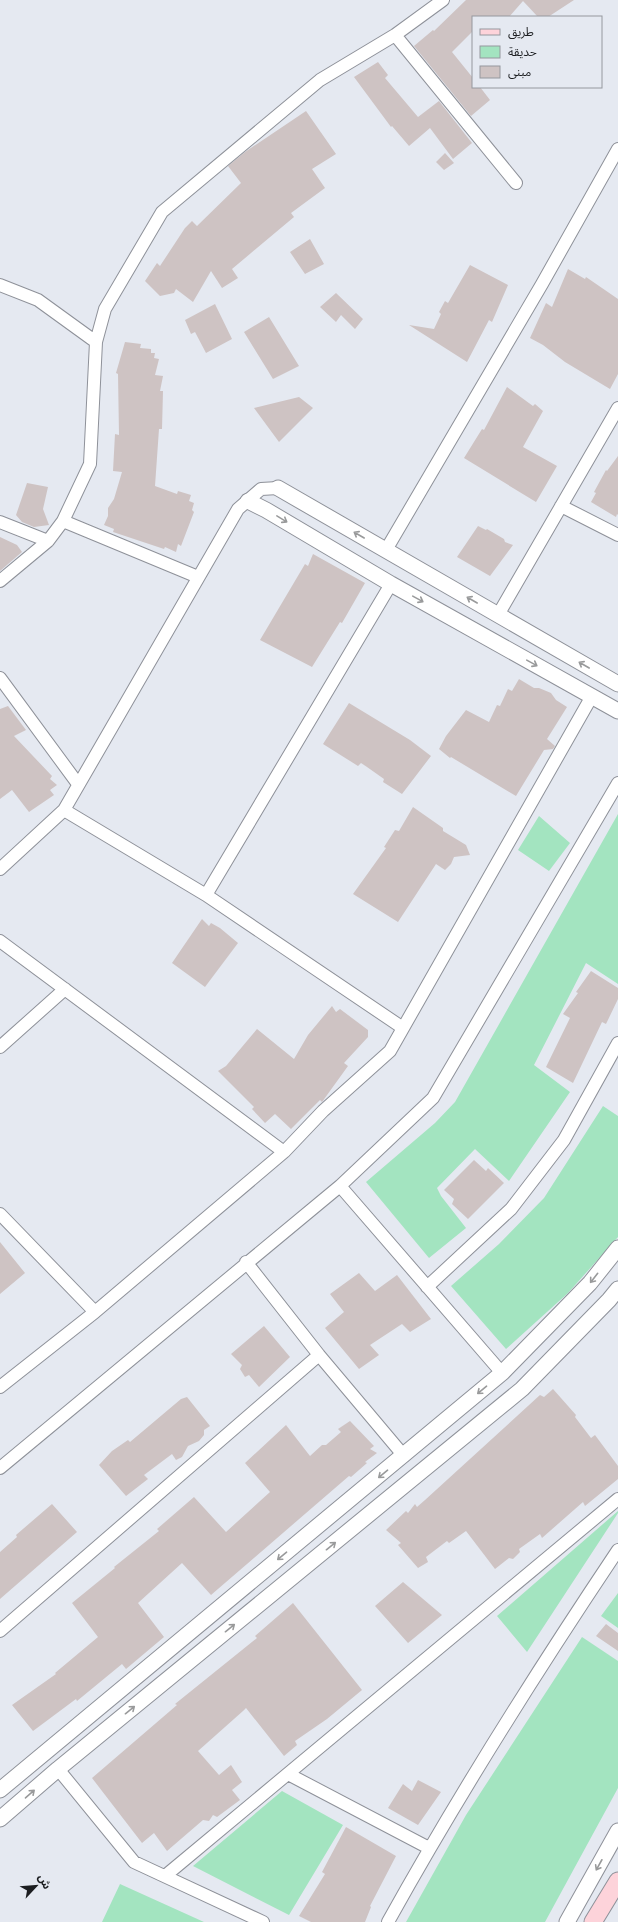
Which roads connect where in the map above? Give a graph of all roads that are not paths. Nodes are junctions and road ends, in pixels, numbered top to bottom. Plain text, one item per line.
1 (443, 0) edge
2 (395, 35) junction
3 (618, 149) edge
4 (516, 182) dead end
5 (0, 285) edge
6 (96, 342) junction
7 (618, 408) edge
8 (278, 488) joint
9 (248, 501) junction
10 (561, 506) junction
11 (63, 521) junction
12 (0, 522) edge
13 (618, 535) edge
14 (48, 542) junction
15 (386, 550) junction
16 (198, 577) junction
17 (0, 581) edge
18 (391, 584) junction
19 (498, 615) junction
20 (0, 678) edge
21 (618, 684) edge
22 (592, 696) junction
23 (618, 711) edge
24 (618, 783) edge
25 (78, 784) junction
26 (64, 810) junction
27 (0, 868) edge
28 (206, 895) junction
29 (0, 941) edge
30 (65, 989) junction
31 (403, 1028) junction
32 (618, 1043) edge
33 (0, 1047) edge
34 (284, 1152) junction
35 (340, 1186) junction
36 (0, 1214) edge
37 (618, 1248) edge
38 (246, 1262) junction
39 (426, 1287) junction
40 (618, 1289) edge
41 (94, 1312) junction
42 (319, 1355) junction
43 (502, 1373) junction
44 (0, 1388) edge
45 (404, 1456) junction
46 (0, 1468) edge
47 (618, 1499) edge
48 (618, 1550) edge
49 (0, 1631) edge
50 (58, 1769) junction
51 (288, 1774) junction
52 (0, 1790) edge
53 (0, 1819) edge
54 (618, 1831) edge
55 (429, 1848) junction
56 (165, 1876) junction
57 (618, 1882) edge
58 (263, 1922) edge
59 (388, 1922) edge
60 (567, 1922) edge
61 (593, 1922) edge

1 - 2 street
2 - 4 street
2 - 6 street
3 - 15 street
5 - 6 street
6 - 11 street
7 - 10 street
8 - 9 street
15 -> 8 street
9 - 16 street
9 -> 18 street
10 - 13 street
10 - 19 street
11 - 14 street
11 - 16 street
12 - 14 street
14 - 17 street
19 -> 15 street
16 - 25 street
18 -> 22 street
18 - 28 street
21 -> 19 street
20 - 25 street
22 - 23 street
22 - 31 street
24 - 35 street
25 - 26 street
26 - 27 street
26 - 28 street
28 - 31 street
29 - 30 street
30 - 33 street
30 - 34 street
31 - 34 street
32 - 39 street
34 - 41 street
35 - 38 street
35 - 39 street
36 - 41 street
37 -> 43 street
38 - 42 street
38 - 46 street
39 - 43 street
50 -> 40 street
41 - 44 street
42 - 45 street
42 - 49 street
43 -> 45 street
45 -> 52 street
47 - 51 street
48 - 55 street
53 -> 50 street
50 - 56 street
51 - 55 street
51 - 56 street
54 -> 60 street
55 - 59 street
56 - 58 street
57 - 61 main road

